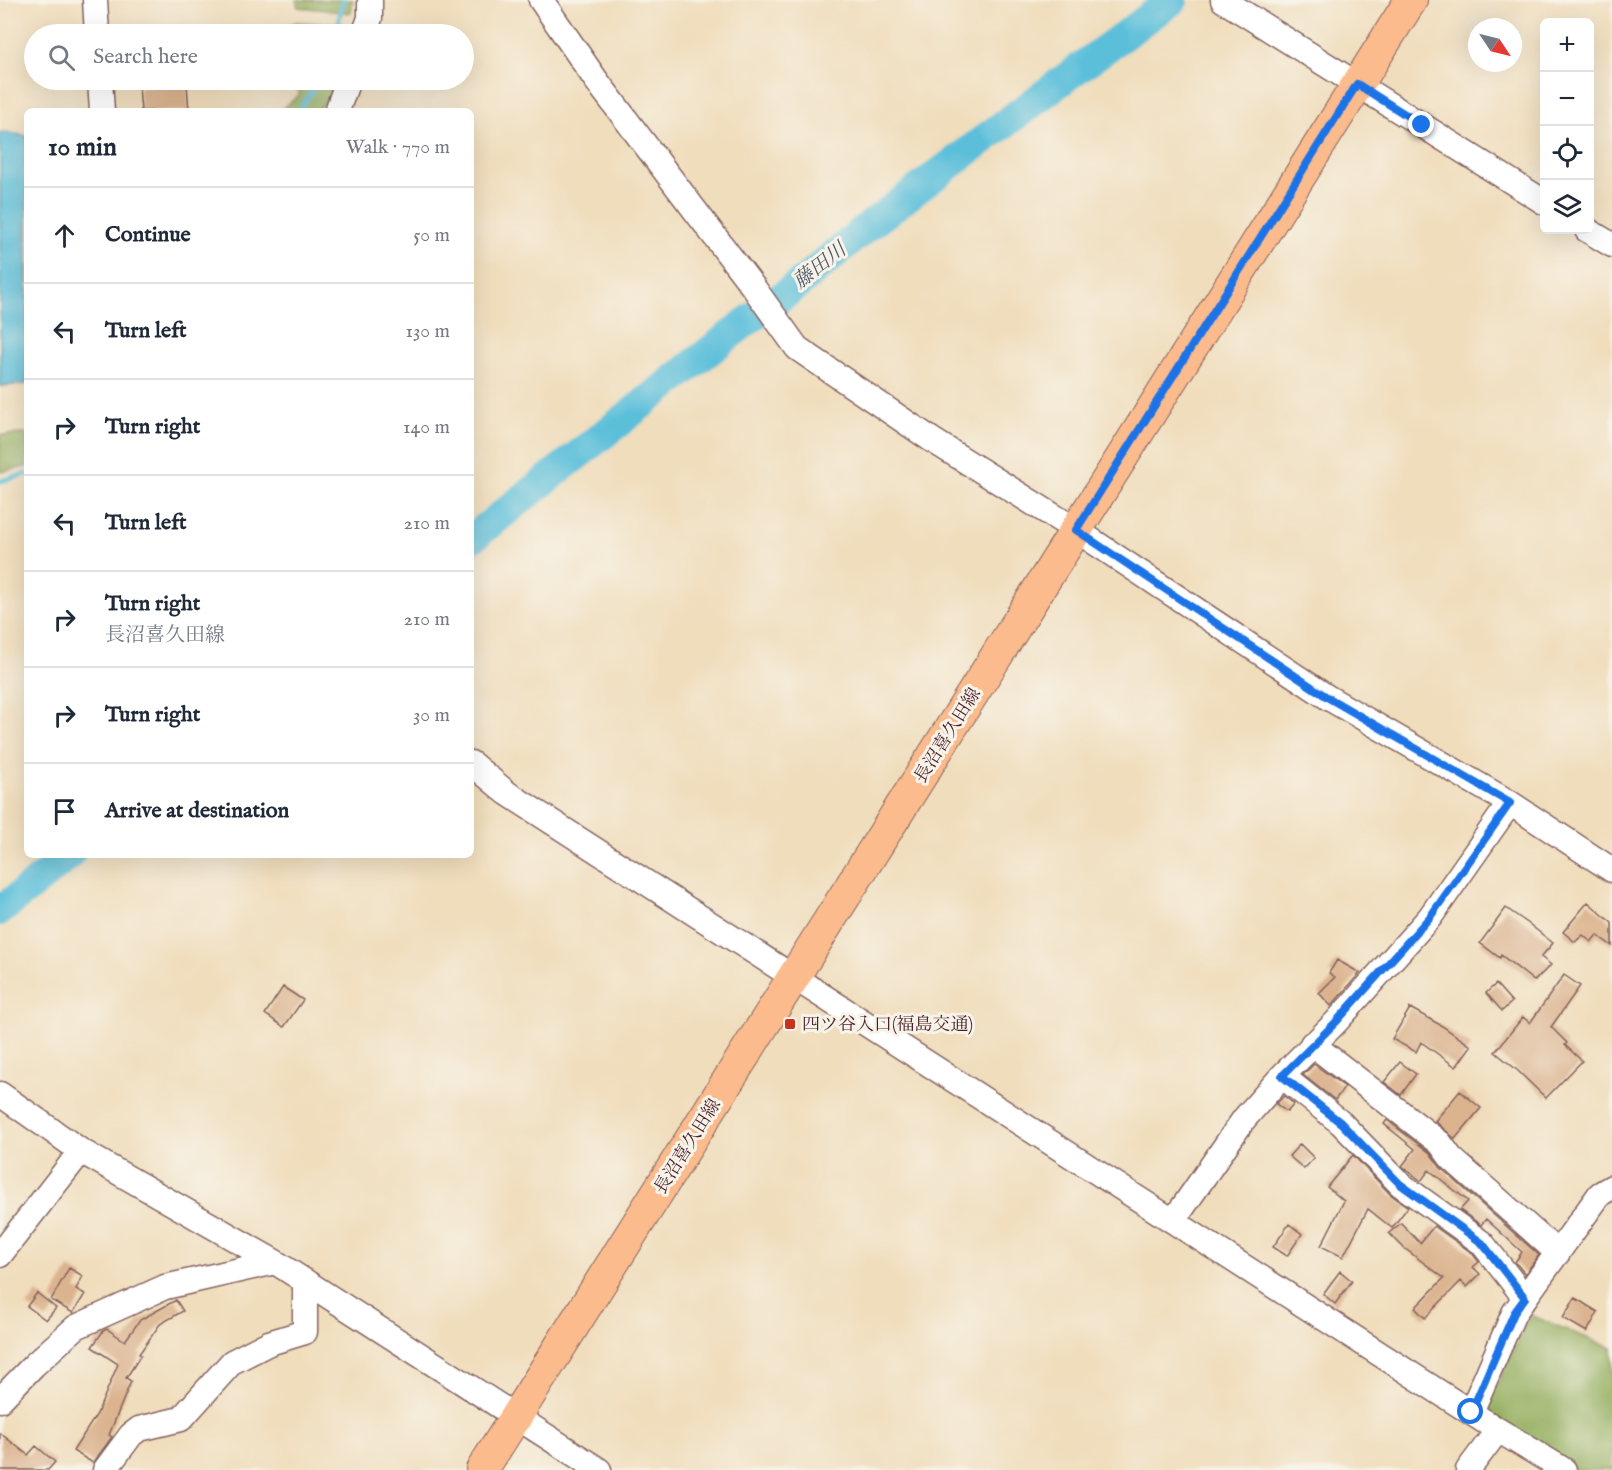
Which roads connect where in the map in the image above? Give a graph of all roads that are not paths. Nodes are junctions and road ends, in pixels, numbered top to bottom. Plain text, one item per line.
1 (95, 0) edge
2 (370, 0) edge
3 (541, 0) edge
4 (1223, 0) edge
5 (1411, 0) edge
6 (96, 24) edge
7 (368, 24) edge
8 (1357, 84) junction
9 (101, 90) edge
10 (344, 90) edge
11 (102, 108) edge
12 (338, 108) edge
13 (1540, 199) edge
14 (1594, 234) edge
15 (1612, 245) edge
16 (1076, 530) junction
17 (474, 766) edge
18 (1510, 803) junction
19 (1612, 870) edge
20 (795, 976) junction
21 (1312, 1044) junction
22 (1282, 1076) junction
23 (0, 1094) edge
24 (81, 1151) junction
25 (1612, 1187) edge
26 (1174, 1220) junction
27 (1558, 1253) junction
28 (0, 1255) edge
29 (275, 1262) junction
30 (305, 1281) junction
31 (1525, 1298) junction
32 (0, 1400) edge
33 (1471, 1412) junction
34 (516, 1417) junction
35 (1498, 1430) junction
36 (105, 1470) edge
37 (482, 1470) edge
38 (599, 1470) edge
39 (1468, 1470) edge
40 (1564, 1470) edge

1 - 6 street
2 - 7 street
3 - 16 street
4 - 8 street
5 - 8 main road, 長沼喜久田線
8 - 13 street
8 - 16 main road, 長沼喜久田線
9 - 11 street
10 - 12 street
14 - 15 street
16 - 18 street
16 - 20 main road, 長沼喜久田線
17 - 20 street
18 - 19 street
18 - 21 street
20 - 26 street
20 - 34 main road, 長沼喜久田線
21 - 22 street
21 - 27 street
22 - 26 street
22 - 31 street
23 - 24 street
24 - 28 street
24 - 29 street
25 - 27 street
26 - 33 street
27 - 31 street
29 - 30 street
29 - 32 street
30 - 34 street
30 - 36 street
31 - 33 street
33 - 35 street
34 - 37 main road, 長沼喜久田線
34 - 38 street
35 - 39 street
35 - 40 street

